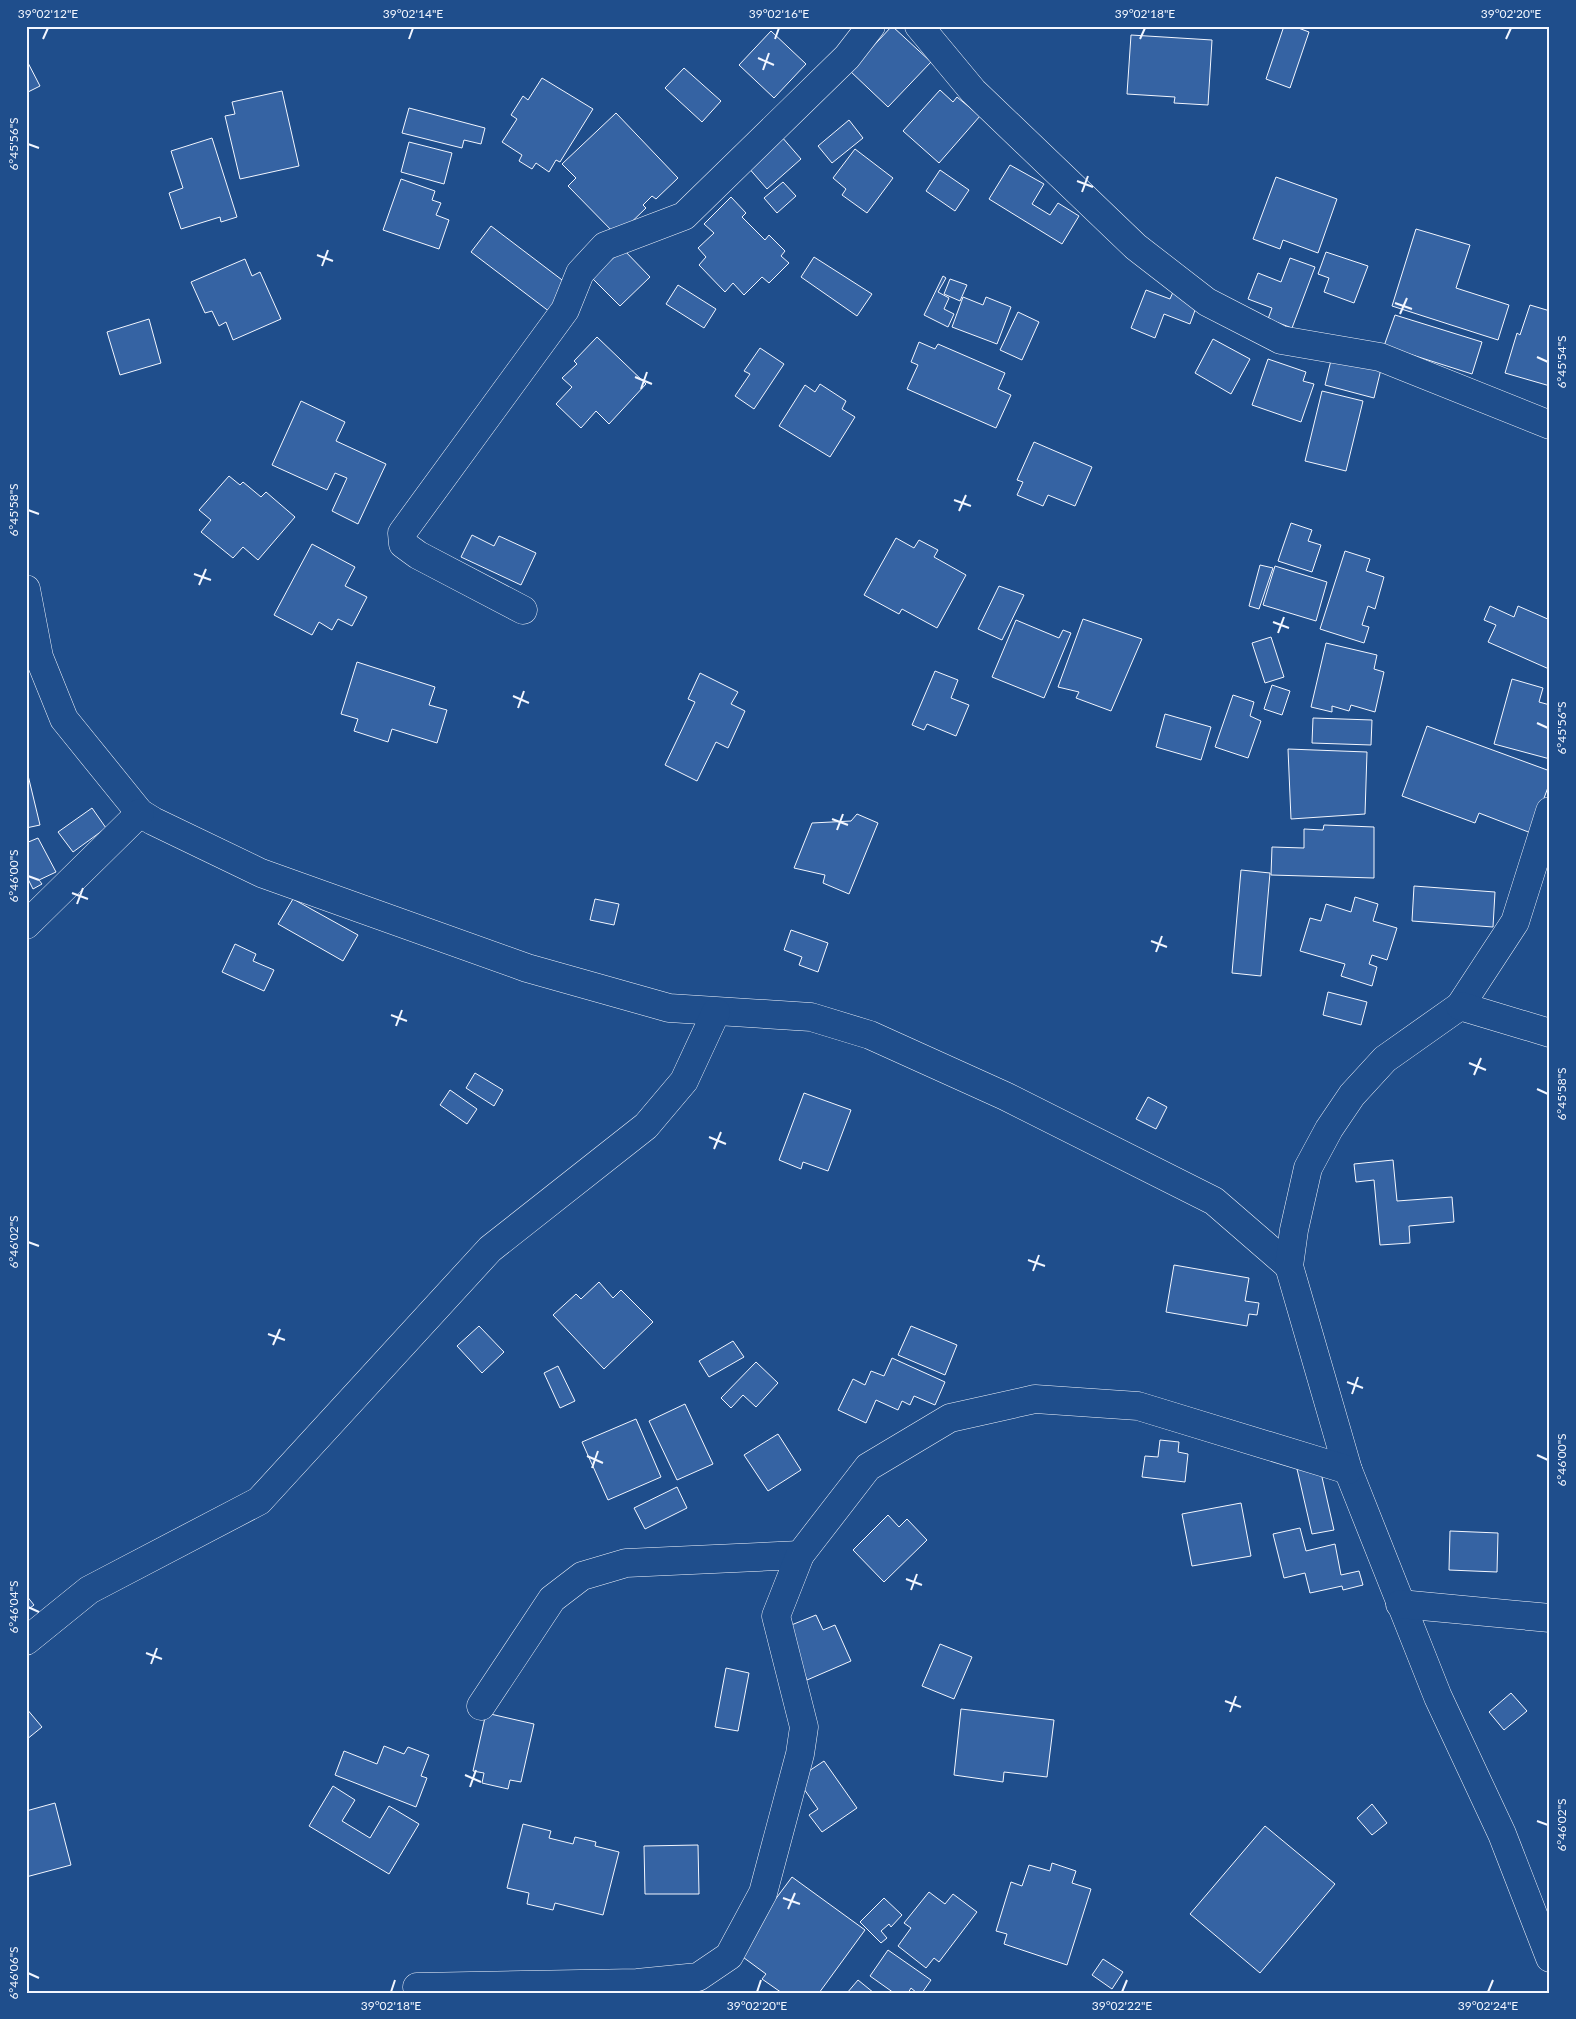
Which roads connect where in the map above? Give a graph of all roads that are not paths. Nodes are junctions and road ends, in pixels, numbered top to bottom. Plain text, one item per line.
1 (871, 26) edge
2 (919, 26) edge
3 (1550, 424) edge
4 (26, 589) edge
5 (523, 610) dead end
6 (1550, 811) edge
7 (140, 812) junction
8 (26, 925) edge
9 (1460, 1006) junction
10 (716, 1012) junction
11 (1550, 1033) edge
12 (1288, 1266) junction
13 (1348, 1470) junction
14 (800, 1555) junction
15 (1400, 1604) junction
16 (1550, 1618) edge
17 (26, 1641) edge
18 (481, 1706) dead end
19 (1550, 1958) edge
20 (418, 1987) dead end

1 - 5 street
2 - 3 street
4 - 7 street
6 - 9 street
7 - 8 street
7 - 10 street
9 - 11 street
9 - 12 street
10 - 12 street
10 - 17 street
12 - 13 street
13 - 14 street
13 - 15 street
14 - 18 street
14 - 20 street
15 - 16 street
15 - 19 street

